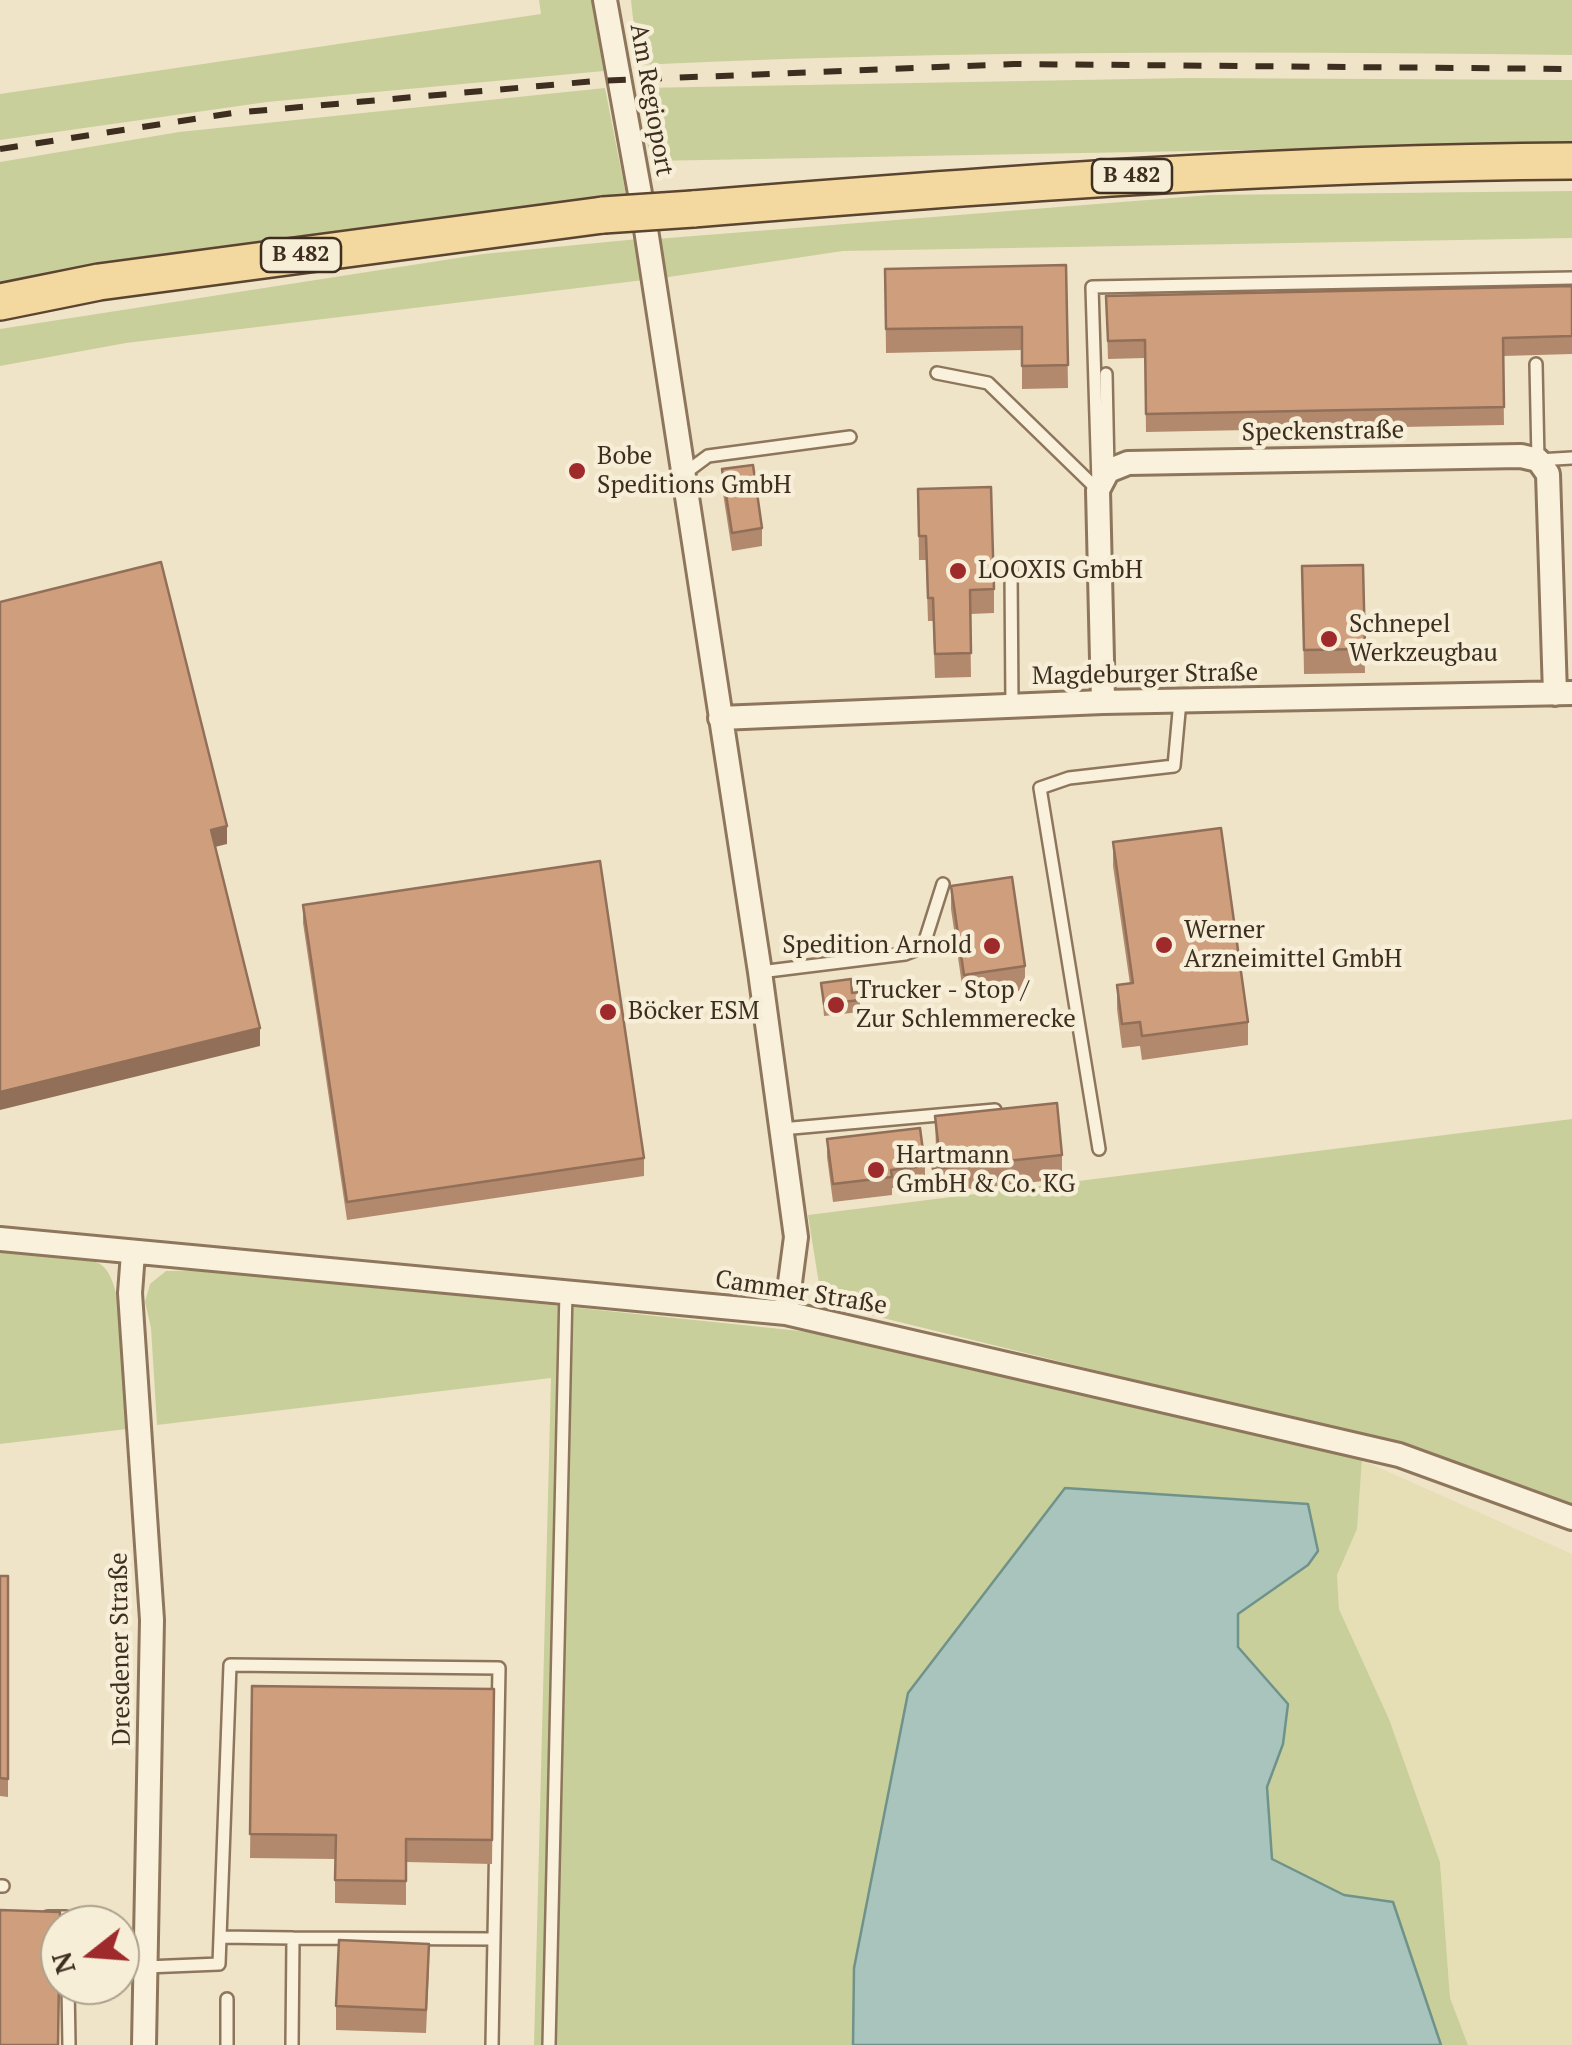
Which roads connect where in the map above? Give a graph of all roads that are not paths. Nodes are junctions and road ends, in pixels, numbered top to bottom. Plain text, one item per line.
1 (605, 0) edge
2 (1572, 161) edge
3 (1572, 278) edge
4 (0, 302) edge
5 (1536, 364) dead end
6 (937, 372) dead end
7 (1106, 374) dead end
8 (850, 437) dead end
9 (1572, 458) edge
10 (1538, 460) junction
11 (685, 473) junction
12 (1103, 480) junction
13 (1011, 570) dead end
14 (1564, 694) edge
15 (1180, 700) junction
16 (1103, 702) junction
17 (1012, 706) junction
18 (720, 718) junction
19 (943, 884) dead end
20 (760, 972) junction
21 (1012, 1108) edge
22 (780, 1129) junction
23 (1099, 1149) dead end
24 (0, 1239) edge
25 (133, 1253) junction
26 (566, 1291) junction
27 (786, 1314) junction
28 (1572, 1518) edge
29 (33, 1917) edge
30 (40, 1917) edge
31 (220, 1937) junction
32 (293, 1938) junction
33 (494, 1939) junction
34 (140, 1954) edge
35 (146, 1957) junction
36 (227, 1999) dead end
37 (68, 2005) edge
38 (68, 2045) edge
39 (144, 2045) edge
40 (227, 2045) edge
41 (292, 2045) edge
42 (492, 2045) edge
43 (549, 2045) edge

1 - 11 street, Am Regioport
2 - 4 main road, B 482, bridge
3 - 12 lane
5 - 10 lane
6 - 12 lane
7 - 12 lane
8 - 11 lane
9 - 10 lane
10 - 12 street, Speckenstraße
10 - 14 street
11 - 18 street
12 - 16 street
13 - 17 lane
14 - 15 street, Magdeburger Straße
15 - 16 street, Magdeburger Straße
15 - 23 lane
16 - 17 street, Magdeburger Straße
17 - 18 street, Magdeburger Straße
18 - 20 street
19 - 20 lane
20 - 22 street
21 - 22 lane
22 - 27 street
24 - 25 street, Cammer Straße
25 - 26 street, Cammer Straße
25 - 35 street, Dresdener Straße
26 - 27 street, Cammer Straße
26 - 43 lane
27 - 28 street, Cammer Straße
29 - 30 lane
31 - 32 lane
31 - 33 lane
31 - 35 lane
32 - 33 lane
32 - 41 lane
33 - 42 lane
34 - 35 lane
35 - 39 street, Dresdener Straße
36 - 40 lane
37 - 38 lane

